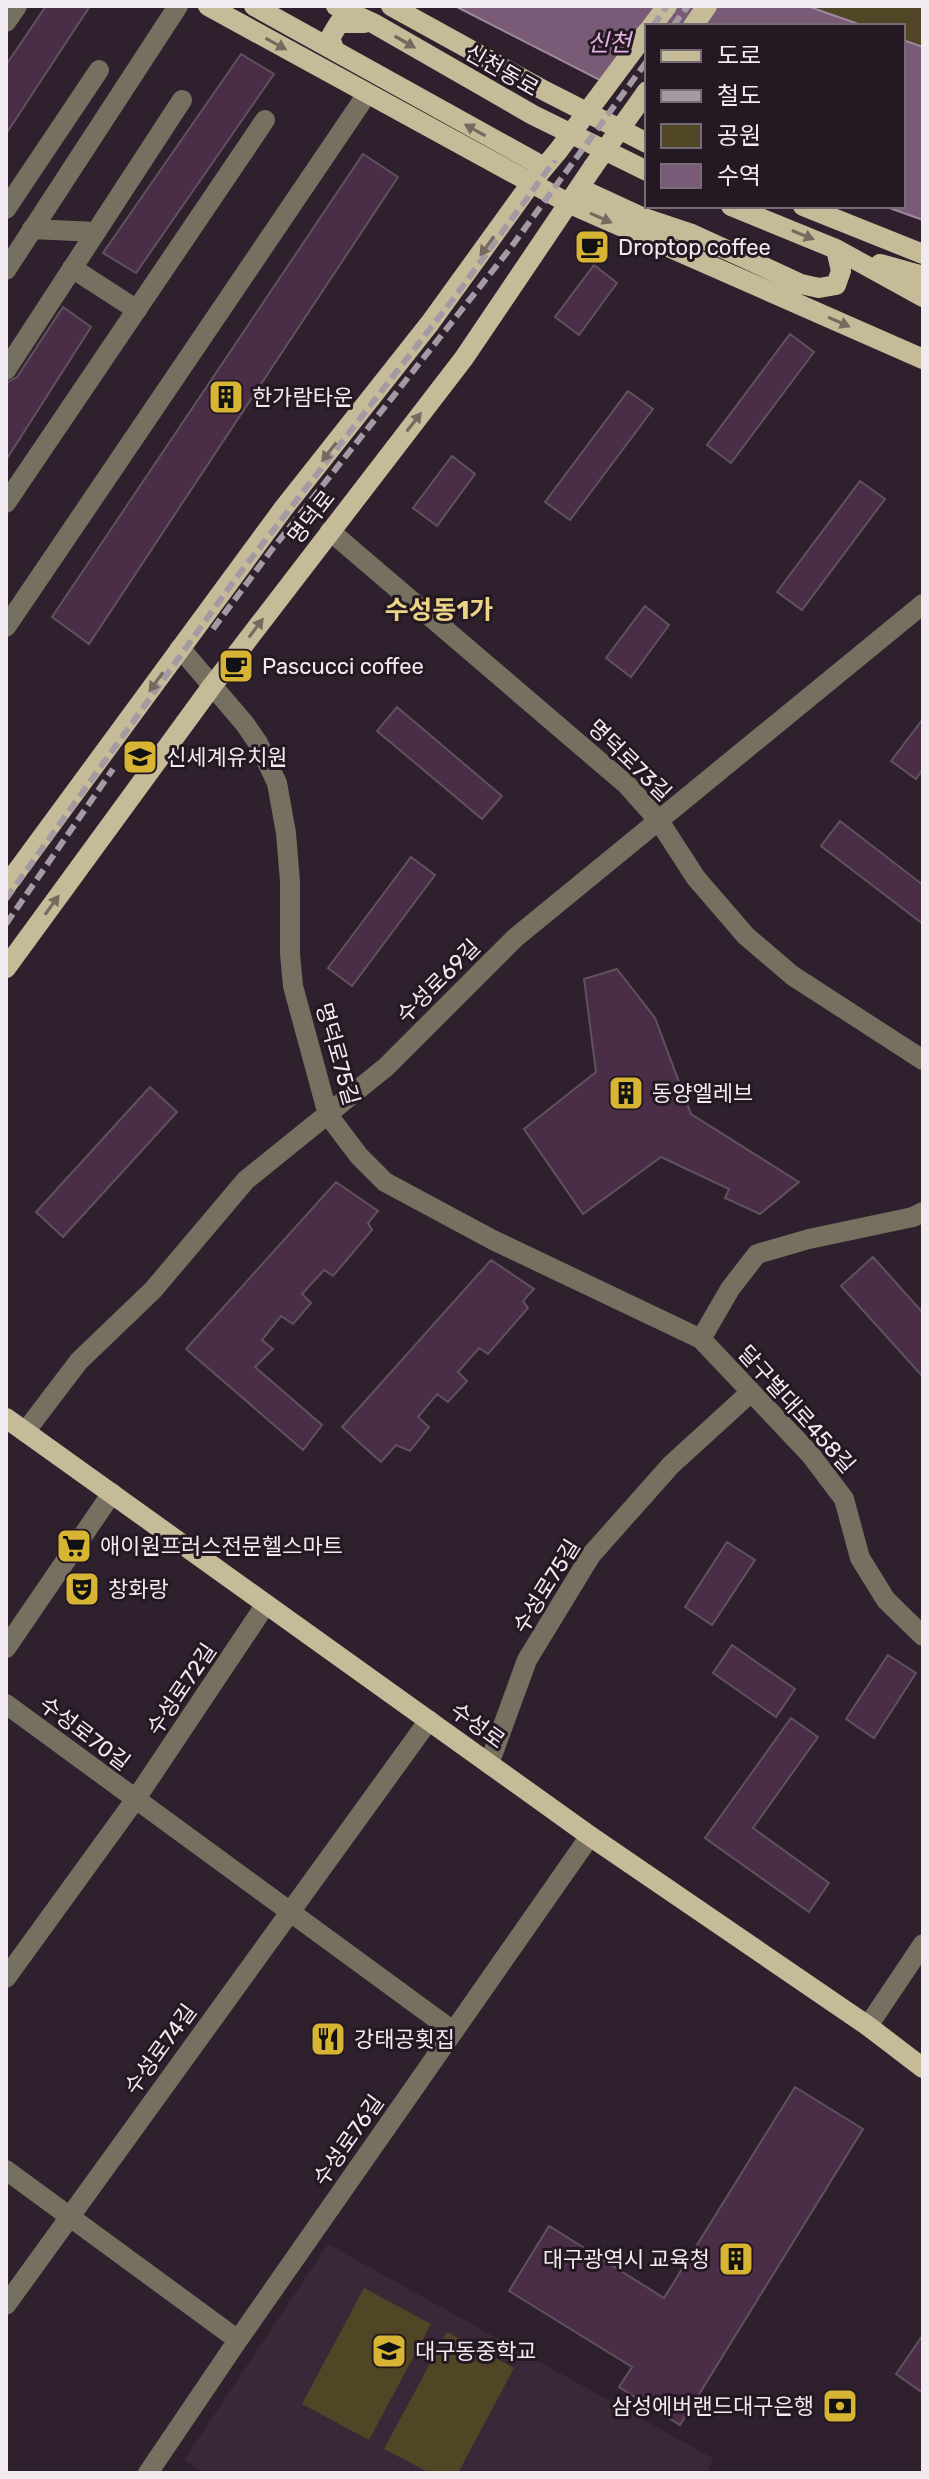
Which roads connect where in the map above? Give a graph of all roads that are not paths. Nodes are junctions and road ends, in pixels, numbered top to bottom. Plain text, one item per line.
1 (17, 6) edge
2 (178, 6) edge
3 (208, 6) edge
4 (254, 6) edge
5 (336, 6) edge
6 (391, 6) edge
7 (667, 6) edge
8 (707, 6) edge
9 (6, 22) edge
10 (373, 23) junction
11 (654, 24) edge
12 (694, 24) edge
13 (645, 35) edge
14 (334, 49) junction
15 (99, 70) dead end
16 (367, 94) junction
17 (645, 94) edge
18 (182, 100) dead end
19 (265, 120) dead end
20 (64, 123) junction
21 (90, 141) junction
22 (645, 142) edge
23 (645, 170) edge
24 (538, 175) junction
25 (573, 196) junction
26 (736, 208) edge
27 (808, 208) edge
28 (6, 209) edge
29 (32, 229) junction
30 (96, 232) junction
31 (843, 253) junction
32 (923, 254) edge
33 (8, 264) edge
34 (72, 268) junction
35 (923, 276) edge
36 (923, 297) edge
37 (137, 310) junction
38 (923, 359) edge
39 (6, 370) edge
40 (6, 503) edge
41 (330, 531) junction
42 (14, 598) edge
43 (923, 604) edge
44 (6, 627) edge
45 (180, 648) junction
46 (212, 686) junction
47 (659, 821) junction
48 (6, 886) edge
49 (6, 968) edge
50 (923, 1060) edge
51 (328, 1115) junction
52 (923, 1212) edge
53 (701, 1339) junction
54 (751, 1392) junction
55 (6, 1418) edge
56 (25, 1432) junction
57 (112, 1493) junction
58 (266, 1604) junction
59 (923, 1636) edge
60 (6, 1648) edge
61 (6, 1704) edge
62 (429, 1720) junction
63 (489, 1764) junction
64 (135, 1800) junction
65 (590, 1836) junction
66 (289, 1911) junction
67 (923, 1944) edge
68 (6, 1978) edge
69 (868, 2026) junction
70 (453, 2031) junction
71 (923, 2068) edge
72 (6, 2170) edge
73 (69, 2215) junction
74 (6, 2305) edge
75 (238, 2340) junction
76 (148, 2473) edge

1 - 9 street
2 - 21 street
3 -> 16 main road
4 - 14 main road
5 - 10 main road, 신천동로
6 - 22 main road, 신천동로
7 - 11 main road
8 - 12 main road
10 - 14 main road
10 -> 23 main road, 신천동로
13 - 24 main road, 명덕로, bridge
24 -> 14 main road
15 - 20 street
16 - 24 main road
16 - 42 street
17 - 25 main road, 명덕로, bridge
18 - 30 street
19 - 37 street
20 - 21 street
20 - 28 street
21 - 29 street
24 - 25 main road
24 -> 45 main road, 명덕로
25 - 31 main road
25 -> 38 main road
41 -> 25 main road, 명덕로
26 -> 31 main road
27 - 32 main road
29 - 30 street
29 - 33 street
30 - 34 street
31 - 35 main road
31 - 36 main road
34 - 37 street
34 - 39 street
37 - 40 street
46 -> 41 main road, 명덕로
41 - 47 street, 명덕로73길
42 - 44 street
43 - 47 street, 수성로69길
45 - 46 street, 명덕로75길
45 -> 48 main road, 명덕로
49 -> 46 main road, 명덕로
46 - 51 street, 명덕로75길
47 - 50 street, 명덕로73길
47 - 51 street, 수성로69길
51 - 53 street, 명덕로75길
51 - 56 street, 수성로69길
52 - 53 street
53 - 54 street, 달구벌대로458길
54 - 59 street, 달구벌대로458길
54 - 63 street, 수성로75길
55 - 56 main road, 수성로
56 - 57 main road, 수성로
57 - 58 main road, 수성로
57 - 60 street
58 - 62 main road, 수성로
58 - 64 street, 수성로72길
61 - 64 street, 수성로70길
62 - 63 main road, 수성로
62 - 66 street, 수성로74길
63 - 65 main road, 수성로
64 - 66 street
64 - 68 street, 수성로72길
65 - 69 main road, 수성로
65 - 70 street, 수성로76길
66 - 70 street
66 - 73 street, 수성로74길
67 - 69 street
69 - 71 main road, 수성로
70 - 75 street, 수성로76길
72 - 73 street
73 - 74 street, 수성로74길
73 - 75 street
75 - 76 street, 수성로76길

